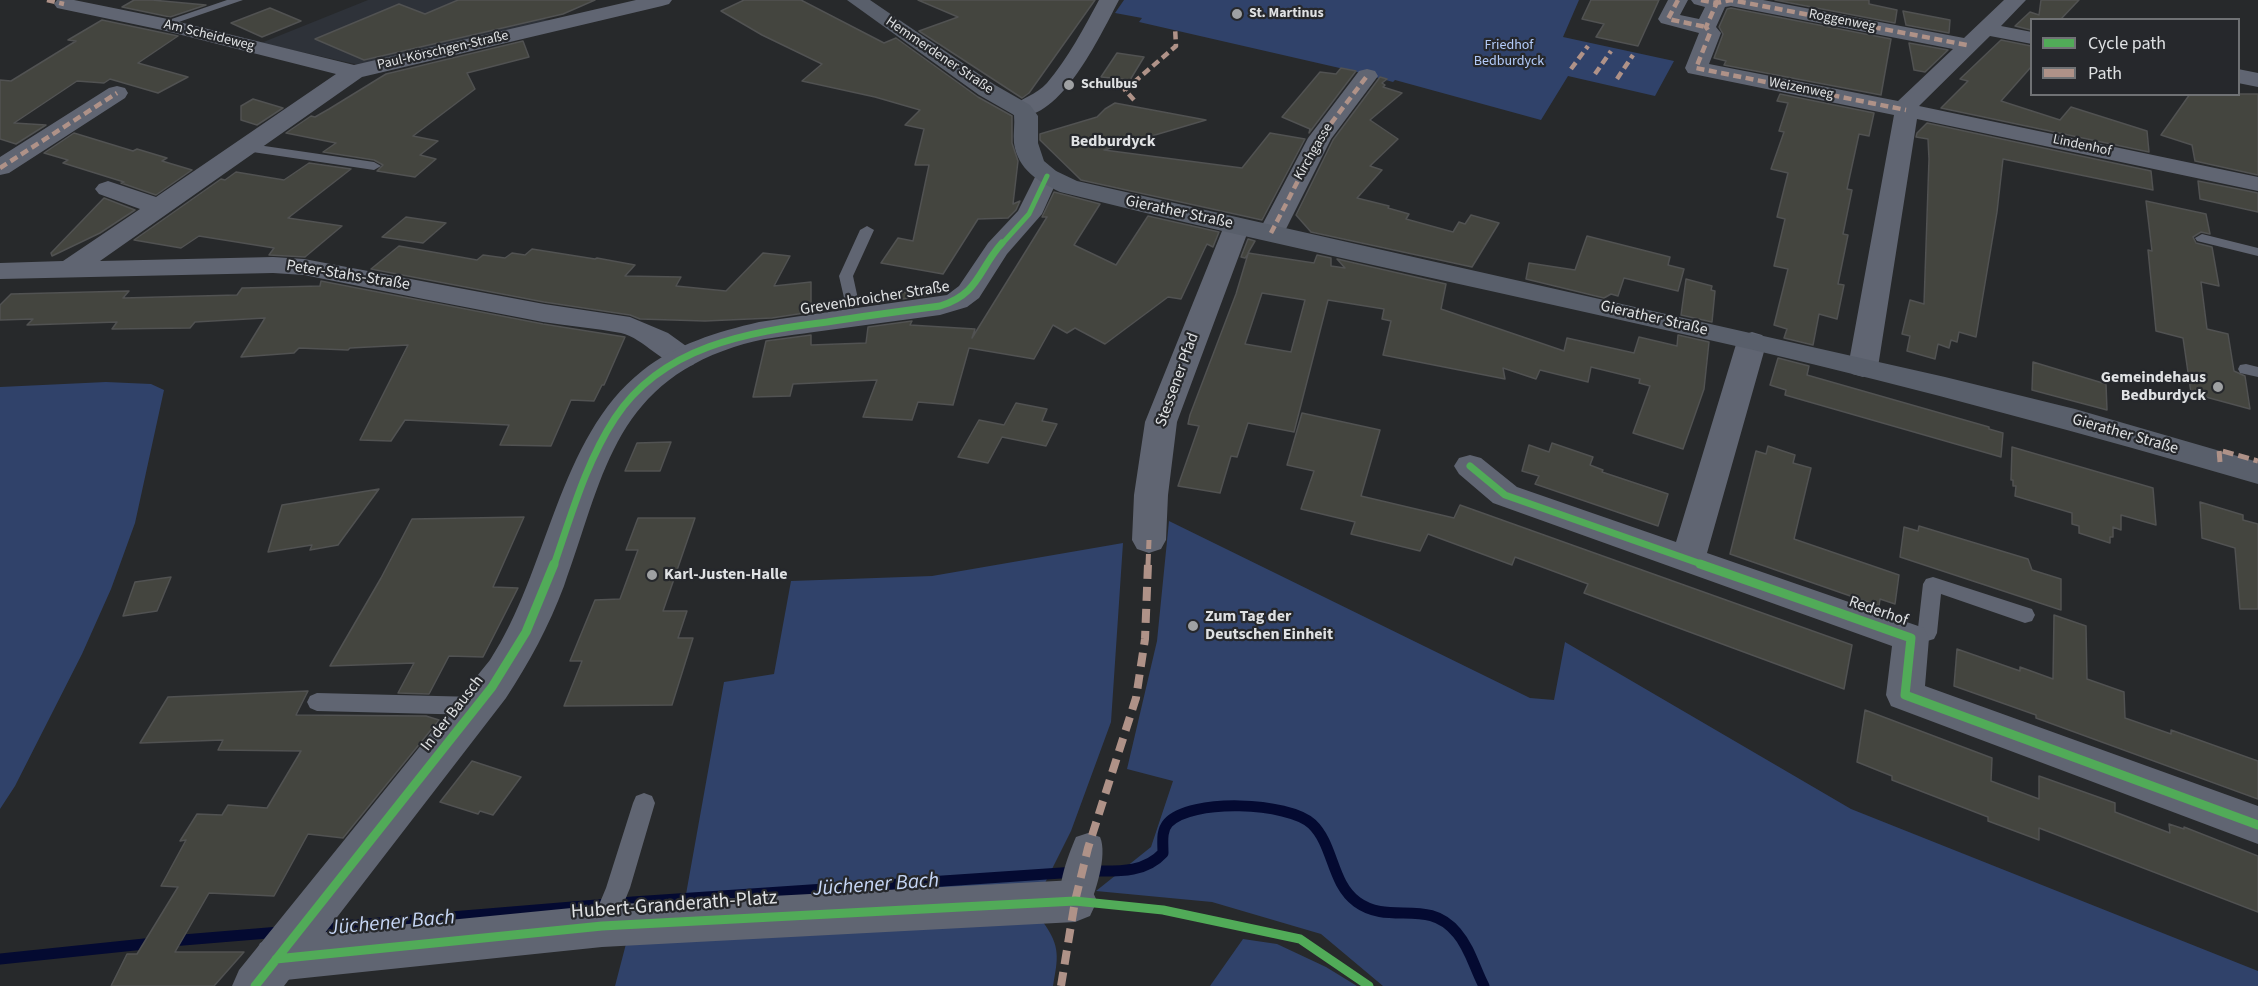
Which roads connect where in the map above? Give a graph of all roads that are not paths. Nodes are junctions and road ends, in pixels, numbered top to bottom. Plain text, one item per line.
1 (238, 0) edge
2 (662, 0) edge
3 (857, 0) edge
4 (1108, 0) edge
5 (1678, 0) edge
6 (2016, 0) edge
7 (1712, 1) edge
8 (637, 2) edge
9 (63, 4) dead end
10 (163, 24) junction
11 (1706, 27) junction
12 (1976, 37) junction
13 (2030, 38) edge
14 (354, 72) junction
15 (1367, 76) dead end
16 (2240, 76) edge
17 (2258, 80) edge
18 (117, 93) dead end
19 (1022, 110) junction
20 (1906, 110) junction
21 (244, 147) junction
22 (4, 161) edge
23 (374, 166) dead end
24 (1047, 176) junction
25 (2258, 184) edge
26 (108, 189) dead end
27 (159, 207) junction
28 (1237, 226) junction
29 (867, 230) dead end
30 (1271, 233) junction
31 (2202, 238) dead end
32 (2258, 252) edge
33 (70, 269) junction
34 (0, 271) edge
35 (850, 299) dead end
36 (1752, 341) junction
37 (683, 358) junction
38 (1863, 367) junction
39 (612, 423) joint
40 (1470, 466) dead end
41 (2258, 472) edge
42 (1149, 540) dead end
43 (1688, 559) junction
44 (2025, 615) dead end
45 (1911, 638) junction
46 (317, 702) dead end
47 (477, 705) junction
48 (644, 803) dead end
49 (2258, 825) edge
50 (1088, 848) dead end
51 (1077, 892) joint
52 (609, 909) junction
53 (271, 965) edge

1 - 10 lane
2 - 8 street, Paul-Körschgen-Straße
3 - 19 main road, Hemmerdener Straße
4 - 19 street
5 - 11 street
6 - 12 street
7 - 11 street
7 - 12 street, Roggenweg
8 - 14 street, Paul-Körschgen-Straße
9 - 10 street, Am Scheideweg
10 - 14 street, Am Scheideweg
11 - 20 street, Weizenweg
12 - 13 street, Roggenweg
12 - 20 street
14 - 21 street, Paul-Körschgen-Straße
15 - 30 street, Kirchgasse
16 - 17 street
18 - 22 street
19 - 24 main road
20 - 25 street, Lindenhof
20 - 38 street
21 - 23 lane
21 - 27 street, Paul-Körschgen-Straße
24 - 28 main road, Gierather Straße
24 - 37 street, Grevenbroicher Straße
26 - 27 street
27 - 33 street, Paul-Körschgen-Straße
28 - 30 main road, Gierather Straße
28 - 42 street, Stessener Pfad
29 - 35 lane
30 - 36 main road, Gierather Straße
31 - 32 lane
33 - 34 street, Peter-Stahs-Straße
33 - 37 street, Peter-Stahs-Straße
36 - 38 main road, Gierather Straße
36 - 43 street
37 - 39 street, Grevenbroicher Straße
38 - 41 main road, Gierather Straße
39 - 47 street, In der Bausch
40 - 43 street, Rederhof
43 - 45 street, Rederhof
44 - 45 lane
45 - 49 street, Rederhof
46 - 47 lane
47 - 53 street, In der Bausch
48 - 52 lane
50 - 51 street
51 - 52 street, Hubert-Granderath-Platz
52 - 53 street, Hubert-Granderath-Platz

